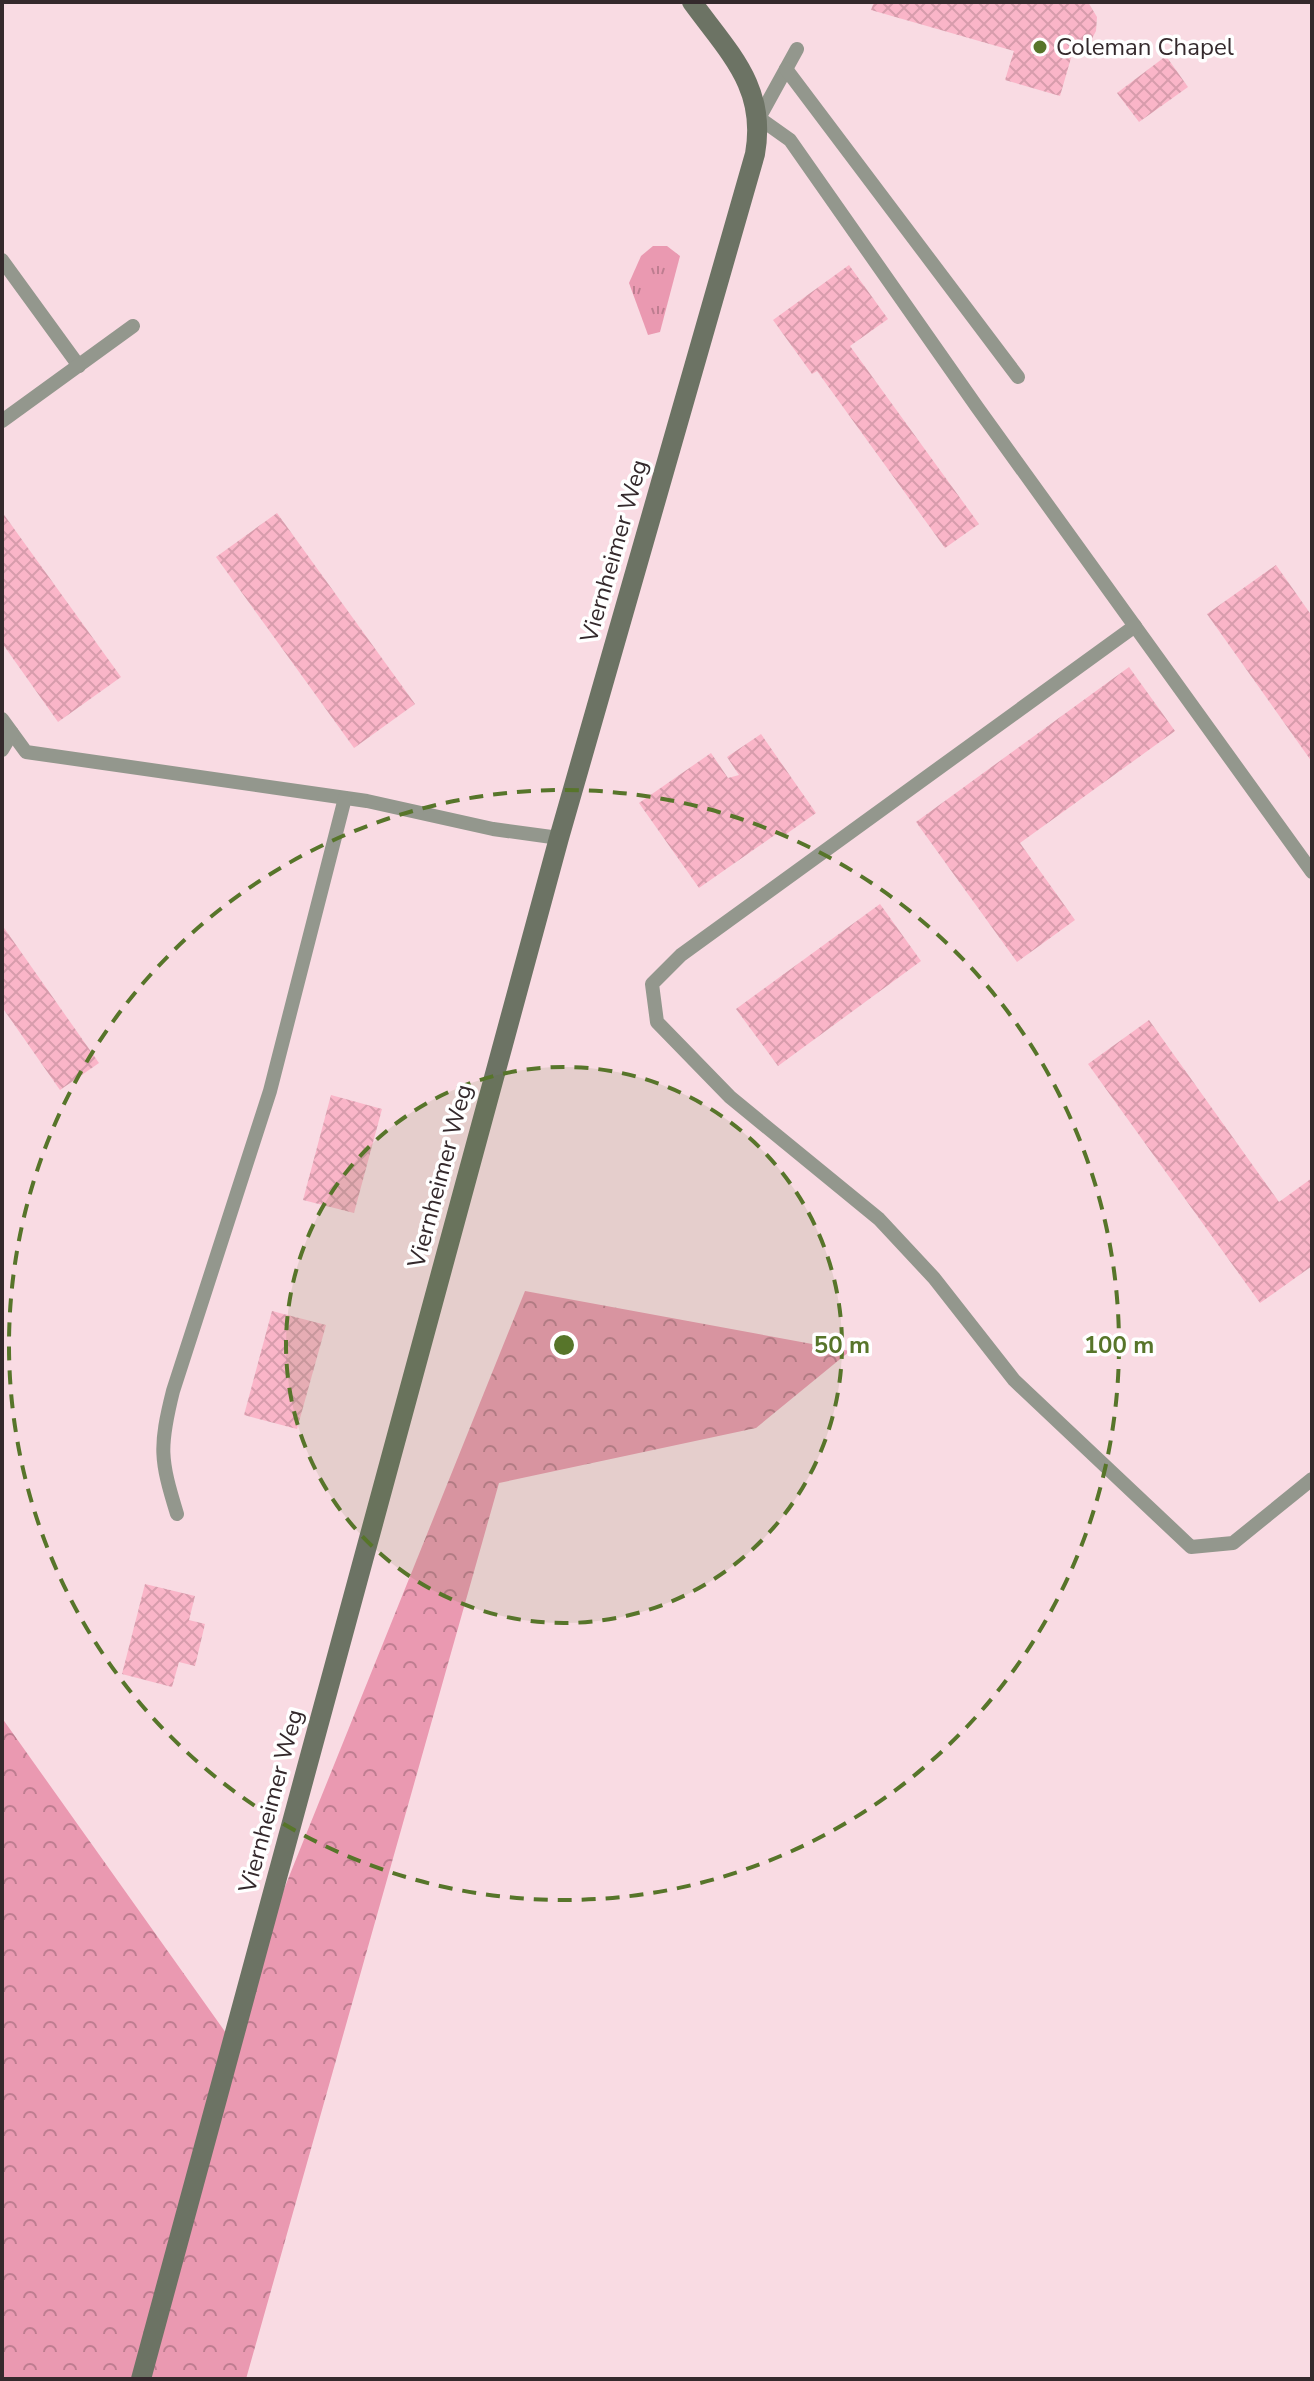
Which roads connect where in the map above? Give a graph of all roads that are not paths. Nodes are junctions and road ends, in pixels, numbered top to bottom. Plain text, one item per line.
1 (692, 2) edge
2 (797, 49) dead end
3 (786, 69) junction
4 (759, 118) junction
5 (2, 260) edge
6 (133, 326) dead end
7 (79, 366) junction
8 (1018, 377) dead end
9 (2, 421) edge
10 (1135, 626) junction
11 (2, 719) edge
12 (12, 733) junction
13 (2, 750) edge
14 (345, 798) junction
15 (559, 838) junction
16 (1312, 872) edge
17 (1312, 1479) edge
18 (177, 1514) dead end
19 (141, 2379) edge

1 - 4 street, Viernheimer Weg
2 - 3 lane
3 - 4 lane
3 - 8 lane
4 - 10 lane
4 - 15 street, Viernheimer Weg
5 - 7 lane
6 - 7 lane
7 - 9 lane
10 - 16 lane
10 - 17 lane
11 - 12 lane
12 - 13 lane
12 - 14 lane
14 - 15 lane
14 - 18 lane
15 - 19 street, Viernheimer Weg

